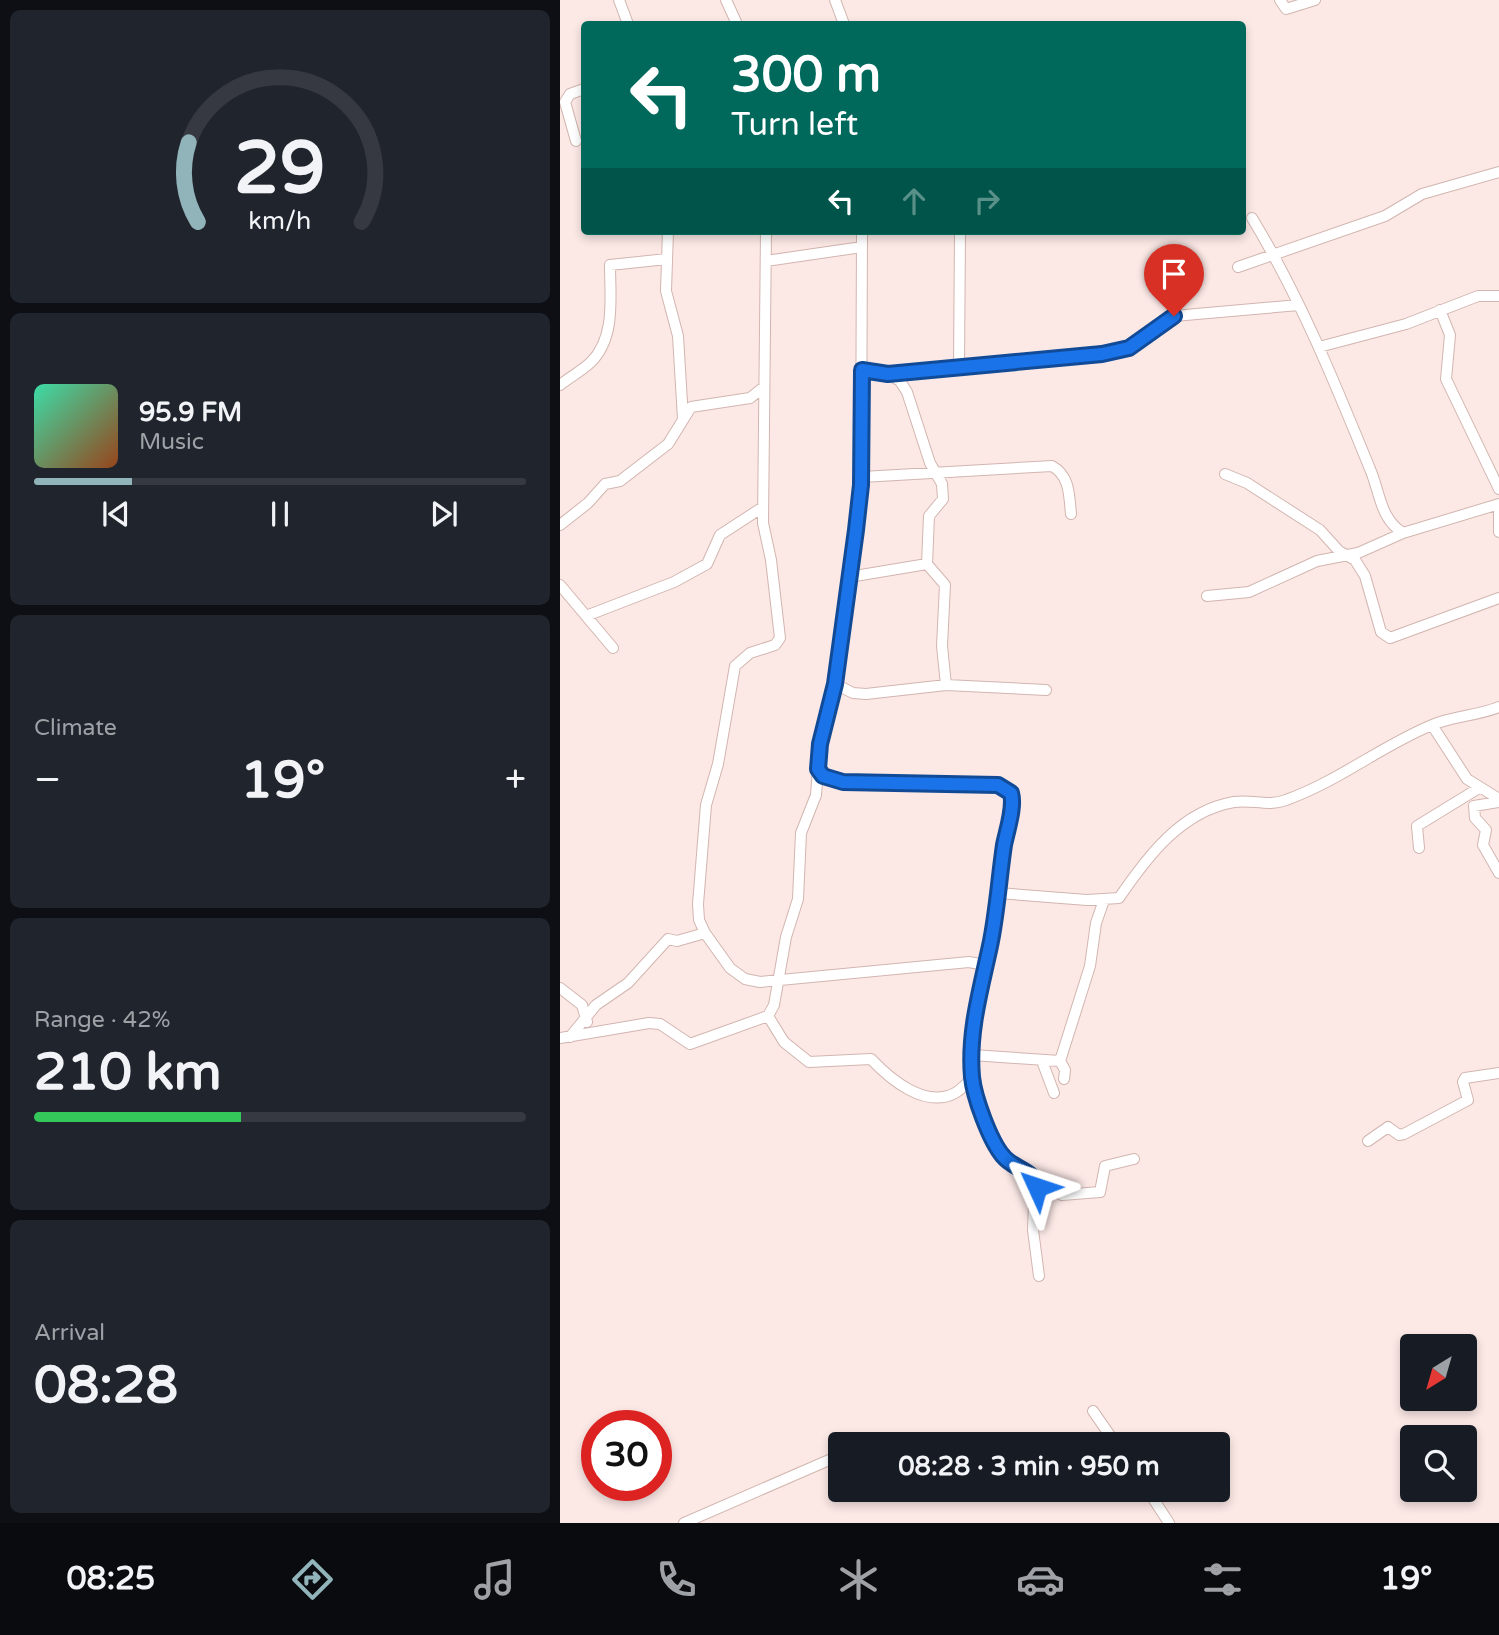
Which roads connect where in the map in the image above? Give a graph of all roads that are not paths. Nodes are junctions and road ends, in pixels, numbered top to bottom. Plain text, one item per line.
1 (619, 0) edge
2 (726, 0) edge
3 (835, 0) edge
4 (1280, 0) edge
5 (1315, 0) edge
6 (627, 21) edge
7 (736, 21) edge
8 (843, 21) edge
9 (581, 90) edge
10 (576, 141) dead end
11 (1499, 172) edge
12 (1252, 218) dead end
13 (667, 235) edge
14 (766, 235) edge
15 (862, 235) edge
16 (960, 235) edge
17 (862, 247) junction
18 (1275, 256) junction
19 (667, 259) junction
20 (766, 261) junction
21 (1238, 267) dead end
22 (1499, 296) edge
23 (1299, 305) junction
24 (1440, 310) junction
25 (1319, 347) junction
26 (959, 367) junction
27 (862, 370) junction
28 (888, 374) junction
29 (560, 385) edge
30 (764, 387) junction
31 (683, 419) junction
32 (936, 473) junction
33 (1226, 474) dead end
34 (862, 477) junction
35 (1499, 489) edge
36 (1499, 505) edge
37 (763, 508) junction
38 (1499, 510) edge
39 (1070, 514) dead end
40 (560, 525) edge
41 (1499, 532) edge
42 (1403, 533) junction
43 (1347, 556) junction
44 (927, 564) junction
45 (849, 577) junction
46 (560, 585) edge
47 (1207, 596) dead end
48 (1499, 598) edge
49 (586, 616) junction
50 (613, 648) dead end
51 (835, 684) junction
52 (946, 685) junction
53 (1046, 690) dead end
54 (1499, 707) edge
55 (1432, 725) junction
56 (818, 769) junction
57 (1479, 788) junction
58 (1499, 800) edge
59 (1419, 848) dead end
60 (1499, 873) edge
61 (998, 893) junction
62 (1104, 900) junction
63 (705, 933) junction
64 (985, 965) junction
65 (779, 980) junction
66 (560, 988) edge
67 (768, 1016) junction
68 (585, 1019) junction
69 (594, 1034) junction
70 (565, 1038) edge
71 (972, 1055) junction
72 (1042, 1061) junction
73 (1060, 1061) junction
74 (1499, 1073) edge
75 (972, 1079) junction
76 (1064, 1079) dead end
77 (1054, 1093) dead end
78 (1368, 1141) dead end
79 (1134, 1159) dead end
80 (1035, 1180) junction
81 (1039, 1276) dead end
82 (1093, 1411) dead end
83 (1108, 1432) edge
84 (828, 1460) edge
85 (1155, 1502) edge
86 (684, 1523) edge
87 (1169, 1523) edge

1 - 6 street
2 - 7 street
3 - 8 street
4 - 5 street
9 - 10 street
11 - 18 street
12 - 18 street
13 - 19 street
14 - 20 street
15 - 17 street
16 - 26 street
17 - 20 street
17 - 27 street
18 - 21 street
18 - 23 street
19 - 29 street
19 - 31 street
20 - 30 street
22 - 24 street
23 - 25 street
23 - 26 street
24 - 25 street
24 - 35 street
25 - 42 street
26 - 28 street
27 - 28 street
27 - 34 street
28 - 32 street
30 - 31 street
30 - 37 street
31 - 40 street
32 - 34 street
32 - 39 street
32 - 44 street
33 - 43 street
34 - 45 street
36 - 42 street
37 - 49 street
37 - 63 street
38 - 41 street
42 - 43 street
43 - 47 street
43 - 48 street
44 - 45 street
44 - 52 street
45 - 51 street
46 - 49 street
49 - 50 street
51 - 52 street
51 - 56 street
52 - 53 street
54 - 55 street
55 - 57 street
55 - 62 street
56 - 61 street
56 - 65 street
57 - 58 street
57 - 59 street
58 - 60 street
61 - 62 street
61 - 64 street
62 - 73 street
63 - 65 street
63 - 68 street
64 - 65 street
64 - 71 street
65 - 67 street
66 - 68 street
67 - 69 street
67 - 75 street
68 - 69 street
68 - 70 street
69 - 70 street
71 - 72 street
71 - 75 street
72 - 73 street
72 - 77 street
73 - 76 street
74 - 78 street
75 - 80 street
79 - 80 street
80 - 81 street
82 - 83 street
84 - 86 street
85 - 87 street

